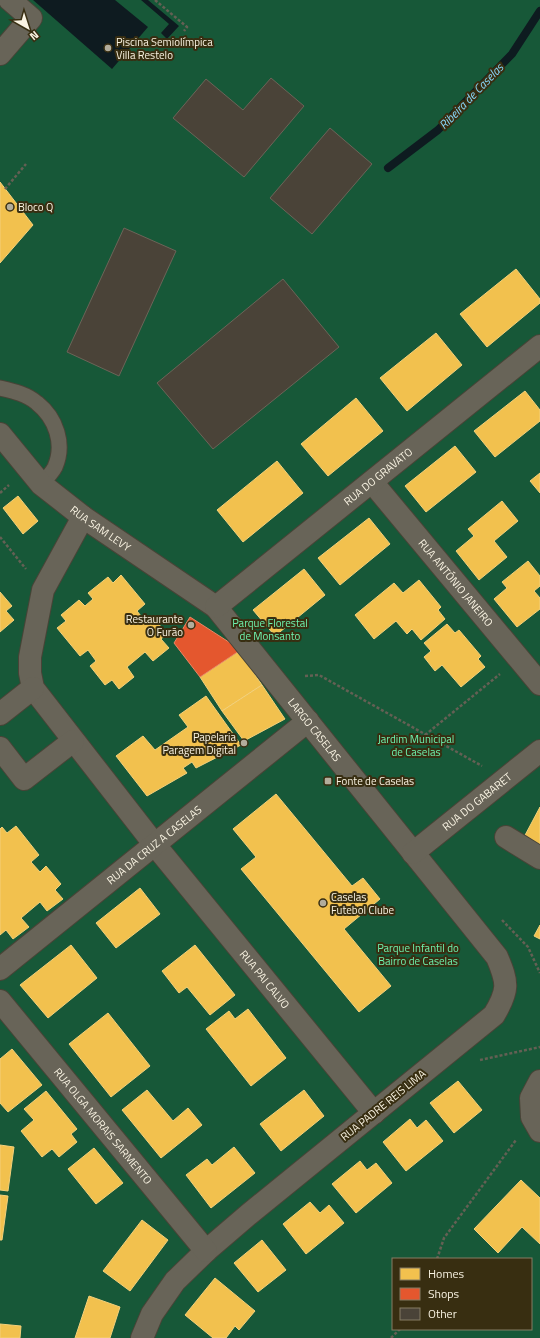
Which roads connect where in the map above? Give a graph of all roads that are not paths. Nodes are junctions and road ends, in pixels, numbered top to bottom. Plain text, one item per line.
1 (10, 0) edge
2 (0, 54) edge
3 (538, 351) edge
4 (0, 388) edge
5 (0, 434) edge
6 (372, 482) junction
7 (41, 484) junction
8 (83, 517) junction
9 (216, 606) junction
10 (540, 684) edge
11 (33, 688) junction
12 (0, 714) edge
13 (308, 721) junction
14 (74, 741) junction
15 (0, 748) edge
16 (540, 751) edge
17 (506, 837) dead end
18 (155, 845) junction
19 (414, 853) junction
20 (540, 858) edge
21 (0, 969) edge
22 (0, 1001) edge
23 (540, 1081) edge
24 (374, 1113) junction
25 (536, 1124) edge
26 (206, 1251) junction
27 (142, 1338) edge

1 - 2 street
3 - 6 street, RUA DO GRAVATO
4 - 7 lane
5 - 7 street, RUA SAM LEVY
6 - 9 street, RUA DO GRAVATO
6 - 10 street, RUA ANTÓNIO JANEIRO
7 - 8 street, RUA SAM LEVY
8 - 9 street, RUA SAM LEVY
8 - 11 street
9 - 13 street, LARGO CASELAS
11 - 12 street
11 - 14 street, RUA PAI CALVO
13 - 18 street, RUA DA CRUZ A CASELAS
13 - 19 street, LARGO CASELAS
14 - 15 street
14 - 18 street, RUA PAI CALVO
16 - 19 street, RUA DO GABARET
17 - 20 street
18 - 21 street, RUA DA CRUZ A CASELAS
18 - 24 street, RUA PAI CALVO
19 - 24 street, RUA PADRE REIS LIMA
22 - 26 street, RUA OLGA MORAIS SARMENTO
23 - 25 street
24 - 26 street, RUA PADRE REIS LIMA
26 - 27 street, RUA PADRE REIS LIMA

